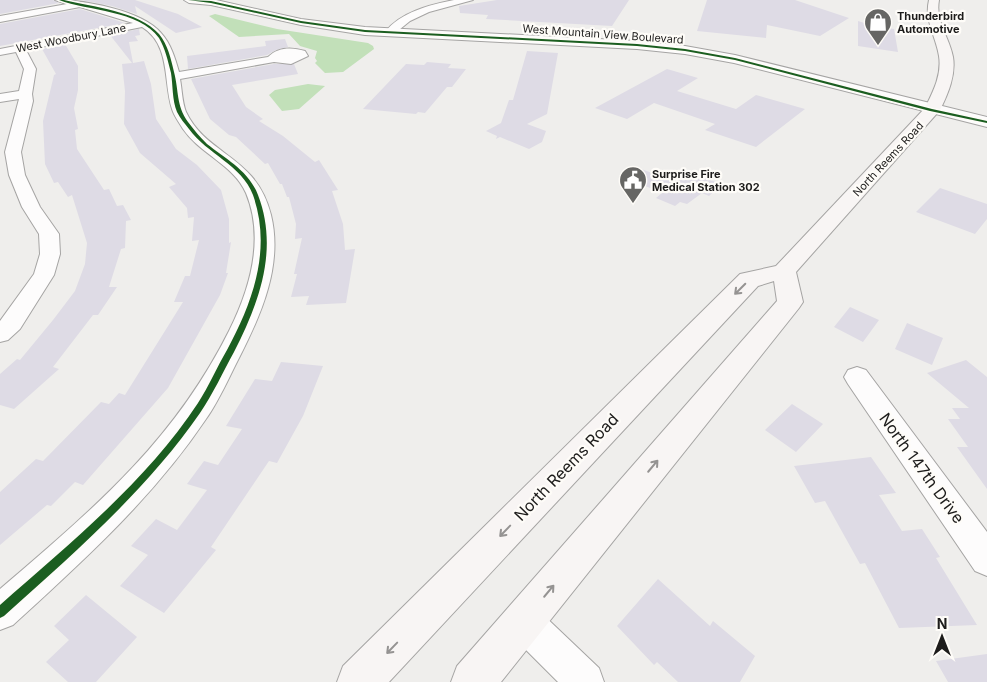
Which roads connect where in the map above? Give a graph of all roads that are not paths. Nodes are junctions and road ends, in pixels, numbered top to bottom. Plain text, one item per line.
1 (189, 0) edge
2 (468, 0) edge
3 (934, 0) edge
4 (211, 1) edge
5 (70, 3) edge
6 (0, 19) edge
7 (142, 24) junction
8 (390, 32) junction
9 (20, 48) junction
10 (0, 52) edge
11 (274, 59) dead end
12 (174, 76) junction
13 (25, 94) junction
14 (0, 98) edge
15 (932, 110) junction
16 (987, 122) edge
17 (987, 129) edge
18 (7, 154) edge
19 (784, 271) junction
20 (0, 334) edge
21 (857, 377) dead end
22 (987, 559) edge
23 (0, 612) edge
24 (524, 622) junction
25 (359, 682) edge
26 (473, 682) edge
27 (585, 682) edge

1 - 4 street, West Mountain View Boulevard
2 - 8 street
3 - 15 main road, North Reems Road
4 - 8 street, West Mountain View Boulevard
5 - 6 street
5 - 7 street
7 - 9 street, West Woodbury Lane
7 - 12 street
8 - 15 street, West Mountain View Boulevard
9 - 10 street, West Woodbury Lane
9 - 13 street
11 - 12 street
12 - 23 street
13 - 14 street
13 - 18 street
15 - 16 street, West Mountain View Boulevard
15 - 17 street, West Mountain View Boulevard
15 - 19 main road, North Reems Road
18 - 20 street
24 -> 19 main road
19 -> 25 main road, North Reems Road
21 - 22 street, North 147th Drive
24 - 26 main road
24 - 27 street

